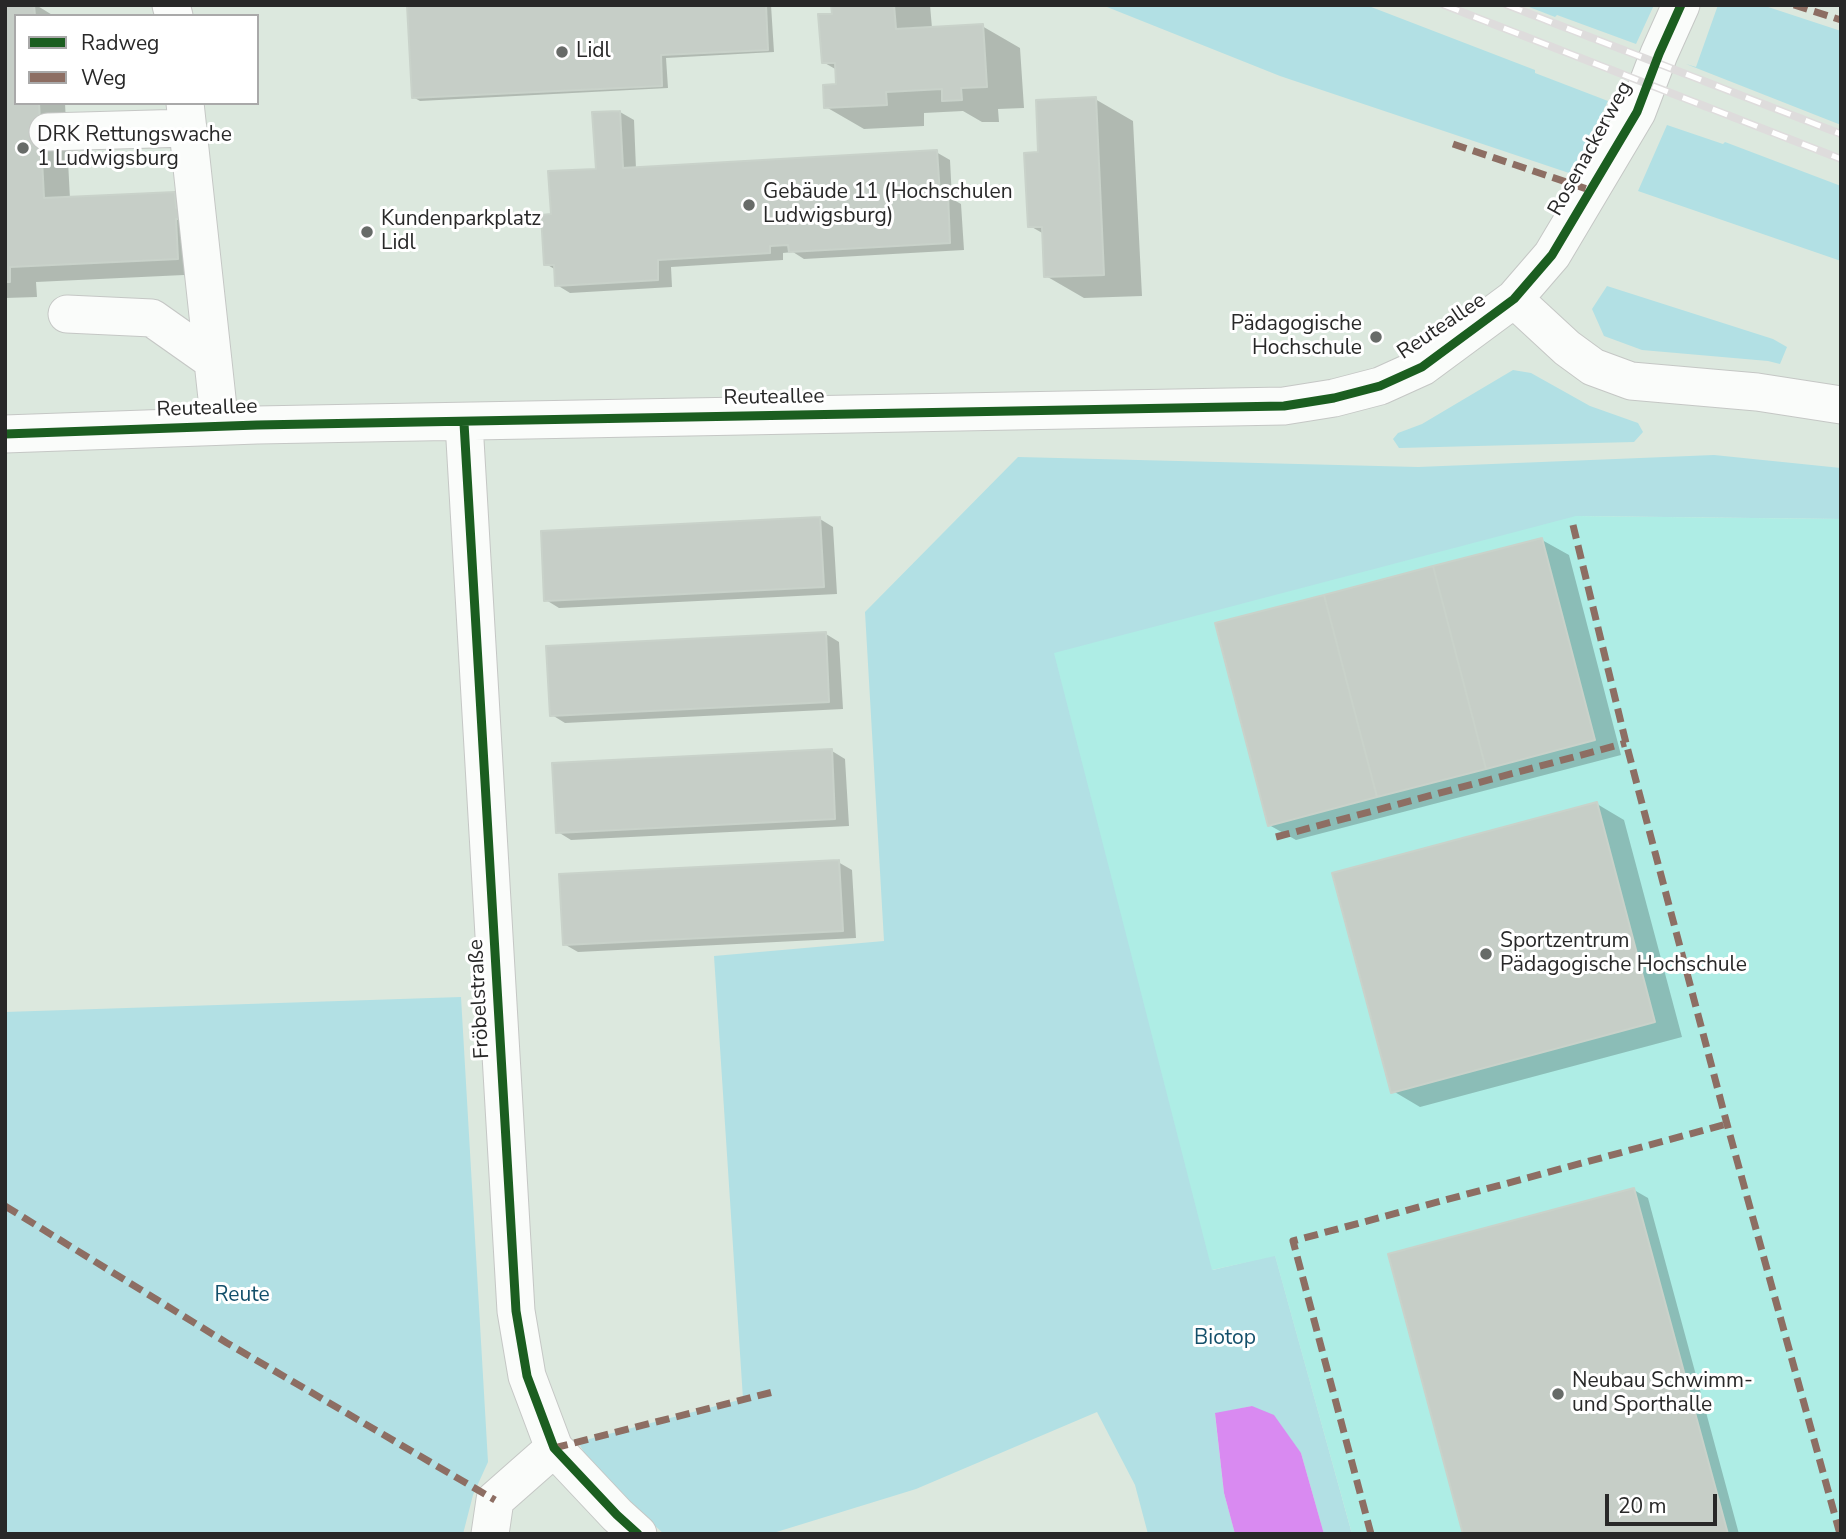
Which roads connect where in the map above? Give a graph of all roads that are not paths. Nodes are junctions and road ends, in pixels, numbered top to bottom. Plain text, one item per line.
1 (1681, 5) edge
2 (187, 116) edge
3 (48, 132) dead end
4 (1514, 299) junction
5 (67, 314) dead end
6 (213, 361) junction
7 (1841, 405) edge
8 (464, 422) junction
9 (220, 426) junction
10 (5, 434) edge
11 (554, 1448) junction
12 (490, 1534) edge
13 (638, 1534) edge

1 - 4 street, Rosenackerweg
2 - 3 street
2 - 6 street
4 - 7 street, Reuteallee
4 - 8 street, Reuteallee
5 - 6 street
6 - 9 street
8 - 9 street, Reuteallee
8 - 11 street, Fröbelstraße
9 - 10 street, Reuteallee
11 - 12 street
11 - 13 street, Fröbelstraße

